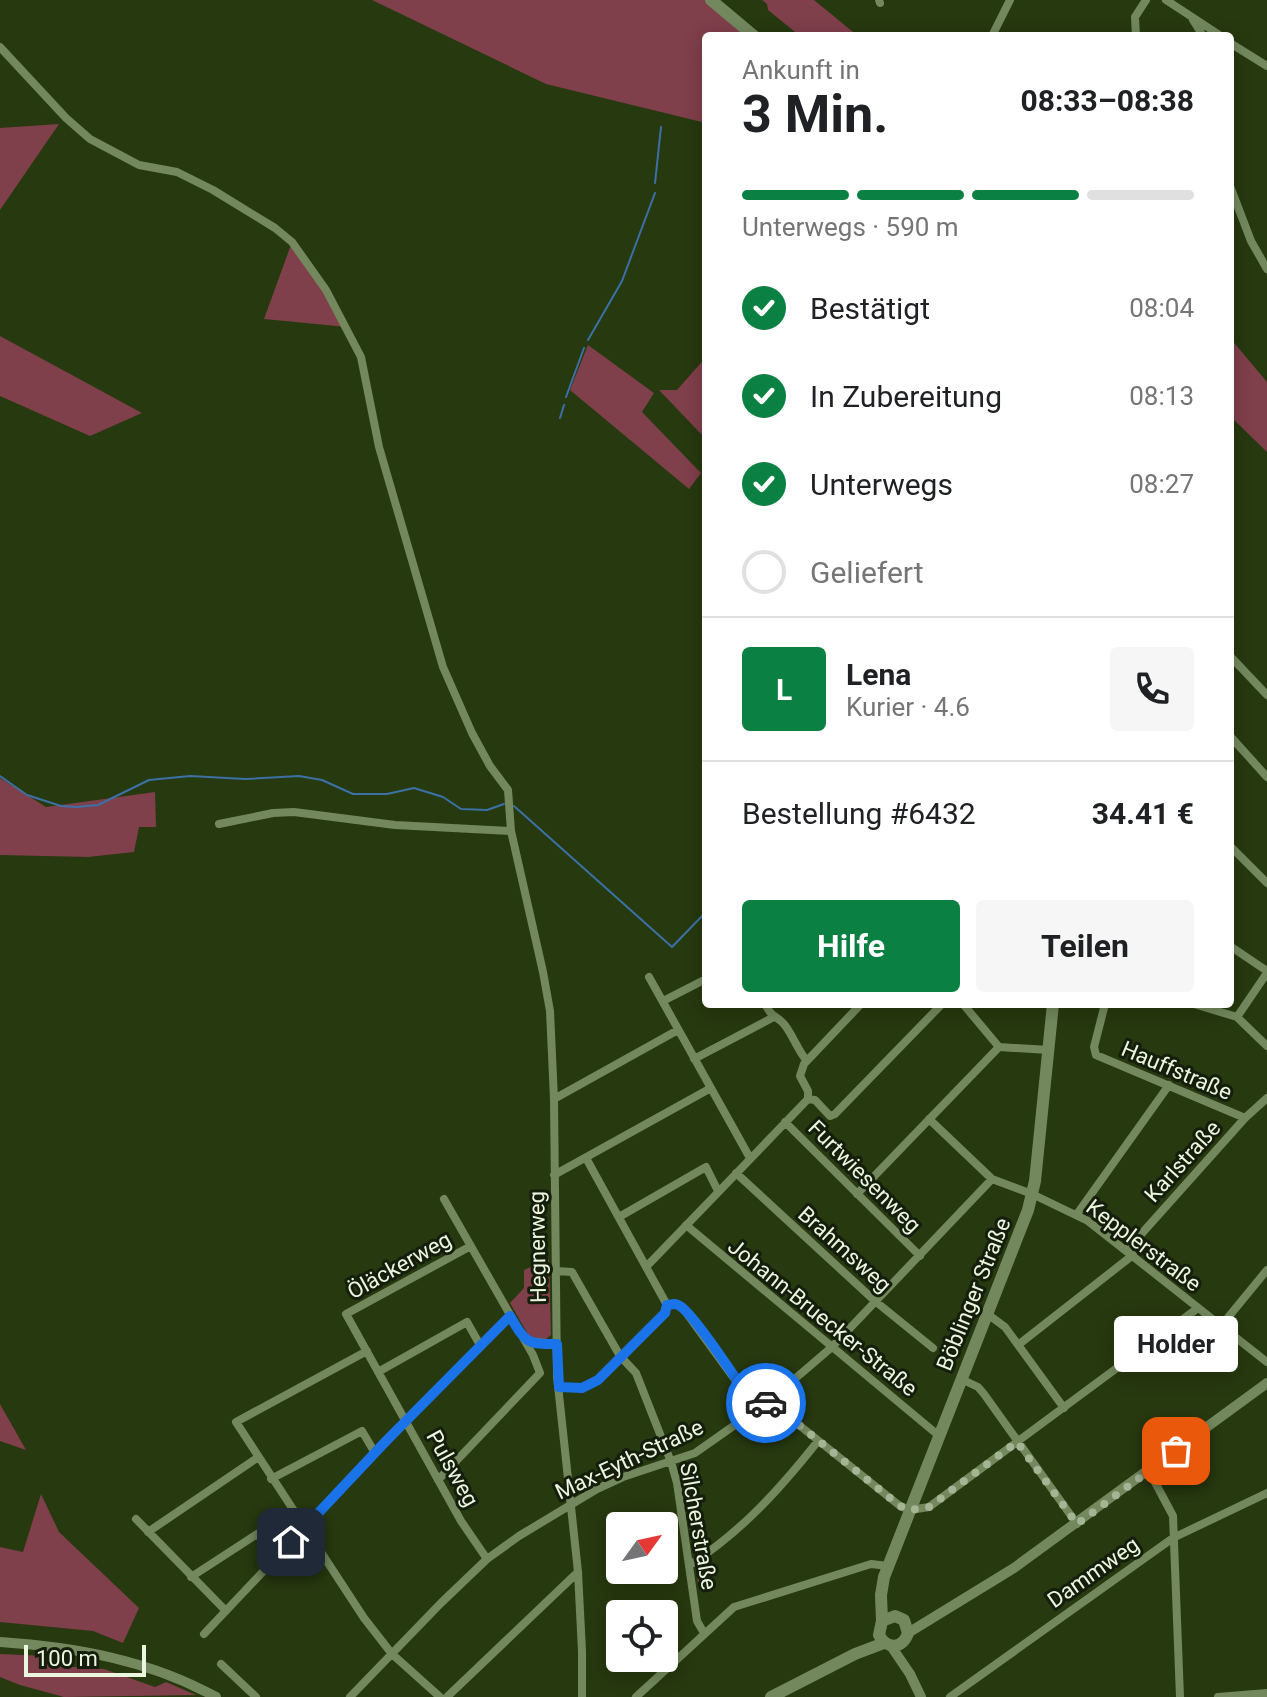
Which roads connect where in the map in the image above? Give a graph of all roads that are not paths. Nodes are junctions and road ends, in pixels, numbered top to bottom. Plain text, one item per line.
1 (711, 0) edge
2 (1010, 0) edge
3 (1146, 0) edge
4 (1166, 0) edge
5 (1190, 16) junction
6 (749, 32) edge
7 (994, 32) edge
8 (1136, 32) edge
9 (1200, 32) edge
10 (1215, 32) edge
11 (1234, 45) edge
12 (0, 47) edge
13 (1267, 66) edge
14 (1234, 196) edge
15 (1267, 269) edge
16 (1234, 660) edge
17 (1267, 695) edge
18 (1234, 740) edge
19 (1267, 777) edge
20 (219, 824) dead end
21 (511, 831) junction
22 (1234, 850) edge
23 (1267, 883) edge
24 (1234, 949) edge
25 (1267, 972) edge
26 (649, 977) dead end
27 (702, 981) edge
28 (663, 1001) junction
29 (767, 1008) edge
30 (857, 1008) edge
31 (938, 1008) edge
32 (966, 1008) edge
33 (1053, 1008) edge
34 (1104, 1008) edge
35 (1207, 1008) edge
36 (1237, 1017) junction
37 (772, 1018) junction
38 (678, 1030) junction
39 (1267, 1046) edge
40 (999, 1047) junction
41 (1049, 1050) junction
42 (694, 1059) junction
43 (807, 1061) junction
44 (1169, 1085) junction
45 (711, 1088) junction
46 (1267, 1098) edge
47 (554, 1099) junction
48 (808, 1099) junction
49 (1245, 1118) junction
50 (929, 1119) junction
51 (785, 1122) junction
52 (586, 1158) junction
53 (750, 1158) junction
54 (736, 1173) junction
55 (554, 1175) junction
56 (992, 1179) junction
57 (718, 1191) junction
58 (857, 1194) junction
59 (1032, 1194) junction
60 (444, 1199) dead end
61 (1077, 1214) junction
62 (619, 1217) junction
63 (686, 1225) junction
64 (469, 1247) junction
65 (1130, 1252) junction
66 (920, 1256) junction
67 (647, 1266) junction
68 (1267, 1270) edge
69 (556, 1271) junction
70 (875, 1301) junction
71 (667, 1305) junction
72 (1198, 1308) junction
73 (986, 1313) junction
74 (346, 1314) joint
75 (510, 1316) junction
76 (1221, 1326) junction
77 (525, 1341) junction
78 (557, 1344) junction
79 (480, 1345) junction
80 (1018, 1345) junction
81 (832, 1347) junction
82 (933, 1348) dead end
83 (367, 1351) junction
84 (620, 1356) junction
85 (1267, 1362) edge
86 (378, 1372) junction
87 (961, 1379) junction
88 (1267, 1383) edge
89 (559, 1387) junction
90 (769, 1401) junction
91 (1064, 1408) junction
92 (757, 1410) junction
93 (406, 1420) junction
94 (938, 1435) junction
95 (818, 1441) junction
96 (1017, 1442) junction
97 (375, 1453) junction
98 (257, 1458) junction
99 (671, 1462) junction
100 (1149, 1471) junction
101 (271, 1479) junction
102 (438, 1480) junction
103 (1267, 1493) edge
104 (572, 1502) junction
105 (910, 1510) junction
106 (136, 1519) dead end
107 (1077, 1524) junction
108 (305, 1527) junction
109 (148, 1532) junction
110 (1173, 1538) junction
111 (277, 1557) junction
112 (487, 1559) junction
113 (690, 1565) junction
114 (888, 1566) junction
115 (578, 1572) junction
116 (191, 1577) junction
117 (226, 1611) junction
118 (888, 1618) junction
119 (704, 1633) junction
120 (204, 1634) dead end
121 (895, 1637) junction
122 (0, 1642) edge
123 (392, 1654) junction
124 (221, 1664) dead end
125 (1267, 1693) edge
126 (216, 1697) edge
127 (256, 1697) edge
128 (350, 1697) edge
129 (440, 1697) edge
130 (447, 1697) edge
131 (582, 1697) edge
132 (636, 1697) edge
133 (771, 1697) edge
134 (921, 1697) edge
135 (950, 1697) edge
136 (1180, 1697) edge
137 (1218, 1697) edge

1 - 6 main road
2 - 7 street
3 - 8 street
4 - 5 street
5 - 9 street
5 - 10 street
11 - 13 street
12 - 21 street, Hegnerweg
14 - 15 street
16 - 17 street
18 - 19 street
20 - 21 street
21 - 47 street, Hegnerweg
22 - 23 street
24 - 25 street
25 - 36 street
26 - 28 street
27 - 28 street
28 - 38 street
29 - 37 street
30 - 43 street
31 - 48 street
32 - 40 street
33 - 41 main road, Böblinger Straße
34 - 44 street, Hauffstraße
35 - 36 street
36 - 39 street
37 - 42 street
37 - 43 street
38 - 42 street
38 - 47 street
40 - 41 street
40 - 50 street
41 - 59 main road, Böblinger Straße
42 - 45 street
43 - 48 street
44 - 49 street, Hauffstraße
44 - 61 street
45 - 52 street
45 - 53 street
46 - 49 street, Karlstraße
47 - 55 street, Hegnerweg
48 - 51 street
49 - 65 street, Karlstraße
50 - 56 street
50 - 58 street
51 - 53 street
51 - 58 street, Furtwiesenweg
52 - 55 street
52 - 62 street
53 - 54 street
54 - 57 street
54 - 70 street, Brahmsweg
55 - 69 street, Hegnerweg
56 - 59 street
56 - 66 street, Max-Eyth-Straße
57 - 62 street
57 - 63 street
58 - 66 street, Furtwiesenweg
59 - 61 street, Kepplerstraße
59 - 73 main road, Böblinger Straße
60 - 64 street, Öläckerweg
61 - 65 street, Kepplerstraße
62 - 67 street
63 - 67 street
63 - 81 street, Johann-Bruecker-Straße
64 - 74 street, Öläckerweg
64 - 75 street, Öläckerweg
65 - 72 street, Kepplerstraße
65 - 80 street, Karlstraße
66 - 70 street, Max-Eyth-Straße
67 - 71 street
68 - 76 street
69 - 78 street, Hegnerweg
69 - 84 street, Silcherstraße
70 - 81 street, Max-Eyth-Straße
70 - 82 street, Brahmsweg
71 - 84 street
71 - 92 street
72 - 76 street, Kepplerstraße
72 - 91 street
73 - 80 street
73 - 87 main road, Böblinger Straße
74 - 83 street, Pulsweg
75 - 77 street, Öläckerweg
75 - 79 street
76 - 85 street, Kepplerstraße
77 - 78 street
77 - 102 street, Öläckerweg
78 - 89 street, Hegnerweg
79 - 86 street
79 - 93 street
80 - 91 street
81 - 90 street, Max-Eyth-Straße
81 - 94 street, Johann-Bruecker-Straße
83 - 86 street, Pulsweg
83 - 98 street
84 - 89 street
84 - 99 street, Silcherstraße
86 - 93 street, Pulsweg
87 - 94 main road, Böblinger Straße
87 - 96 street
88 - 100 street
89 - 104 street, Hegnerweg
90 - 92 street, Max-Eyth-Straße
90 - 95 street
91 - 96 street
92 - 99 street, Max-Eyth-Straße
93 - 97 street
93 - 102 street, Pulsweg
94 - 105 main road, Böblinger Straße
95 - 105 street
95 - 113 street
96 - 105 street
96 - 107 street
97 - 101 street
97 - 108 street
98 - 101 street
98 - 109 street
99 - 104 street, Max-Eyth-Straße
99 - 113 street, Silcherstraße
100 - 107 street
100 - 110 street
101 - 108 street
102 - 112 street, Pulsweg
103 - 110 street, Dammweg
104 - 112 street, Max-Eyth-Straße
104 - 115 street, Hegnerweg
105 - 114 main road, Böblinger Straße
106 - 109 street
107 - 121 street
108 - 111 street
108 - 123 street
109 - 116 street
110 - 135 street, Dammweg
110 - 136 street
111 - 116 street
111 - 117 street
112 - 123 street, Max-Eyth-Straße
113 - 119 street, Silcherstraße
114 - 118 main road, Böblinger Straße
114 - 119 street
115 - 130 street
115 - 131 street, Hegnerweg
116 - 117 street
117 - 120 street
118 - 121 main road, Böblinger Straße
118 - 121 main road
119 - 132 street
121 - 133 main road
121 - 134 street
122 - 126 street
123 - 128 street, Max-Eyth-Straße
123 - 129 street
124 - 127 street
125 - 137 street

